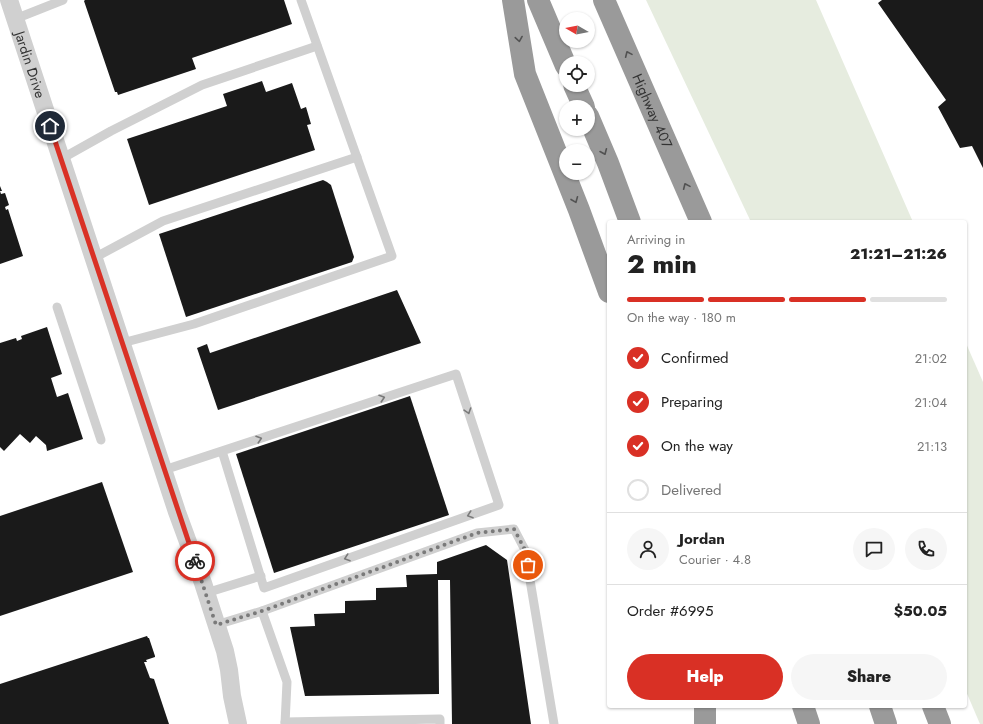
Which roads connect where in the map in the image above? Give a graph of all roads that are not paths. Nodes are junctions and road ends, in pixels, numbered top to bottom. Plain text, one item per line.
1 (9, 0) edge
2 (63, 0) edge
3 (301, 0) edge
4 (513, 0) edge
5 (538, 0) edge
6 (604, 0) edge
7 (15, 19) junction
8 (317, 46) junction
9 (562, 56) edge
10 (595, 132) edge
11 (357, 157) junction
12 (61, 159) junction
13 (629, 220) edge
14 (700, 220) edge
15 (94, 258) junction
16 (607, 287) edge
17 (57, 307) dead end
18 (122, 343) junction
19 (101, 440) dead end
20 (222, 451) junction
21 (164, 470) junction
22 (261, 576) junction
23 (206, 593) junction
24 (262, 611) junction
25 (216, 625) junction
26 (705, 708) edge
27 (804, 708) edge
28 (881, 708) edge
29 (934, 708) edge
30 (285, 723) edge
31 (238, 724) edge
32 (440, 724) edge
33 (554, 724) edge
34 (705, 724) edge
35 (808, 724) edge
36 (886, 724) edge
37 (940, 724) edge

1 - 7 street, Jardin Drive
2 - 7 lane
3 - 8 lane
4 -> 16 highway
5 - 9 highway
14 -> 6 highway, Highway 407
7 - 12 street, Jardin Drive
8 - 11 lane
8 - 12 lane
10 -> 13 highway
11 - 15 lane
11 - 18 lane
12 - 15 street, Jardin Drive
15 - 18 street, Jardin Drive
17 - 19 lane
18 - 21 street, Jardin Drive
20 - 21 lane
20 - 22 lane
20 -> 22 lane
21 - 23 street, Jardin Drive
22 - 23 lane
23 - 25 street, Jardin Drive
24 - 25 lane
24 - 30 lane
24 - 33 lane
25 - 31 street, Jardin Drive
26 - 34 highway
27 - 35 highway
28 - 36 highway
29 - 37 highway
30 - 32 lane

